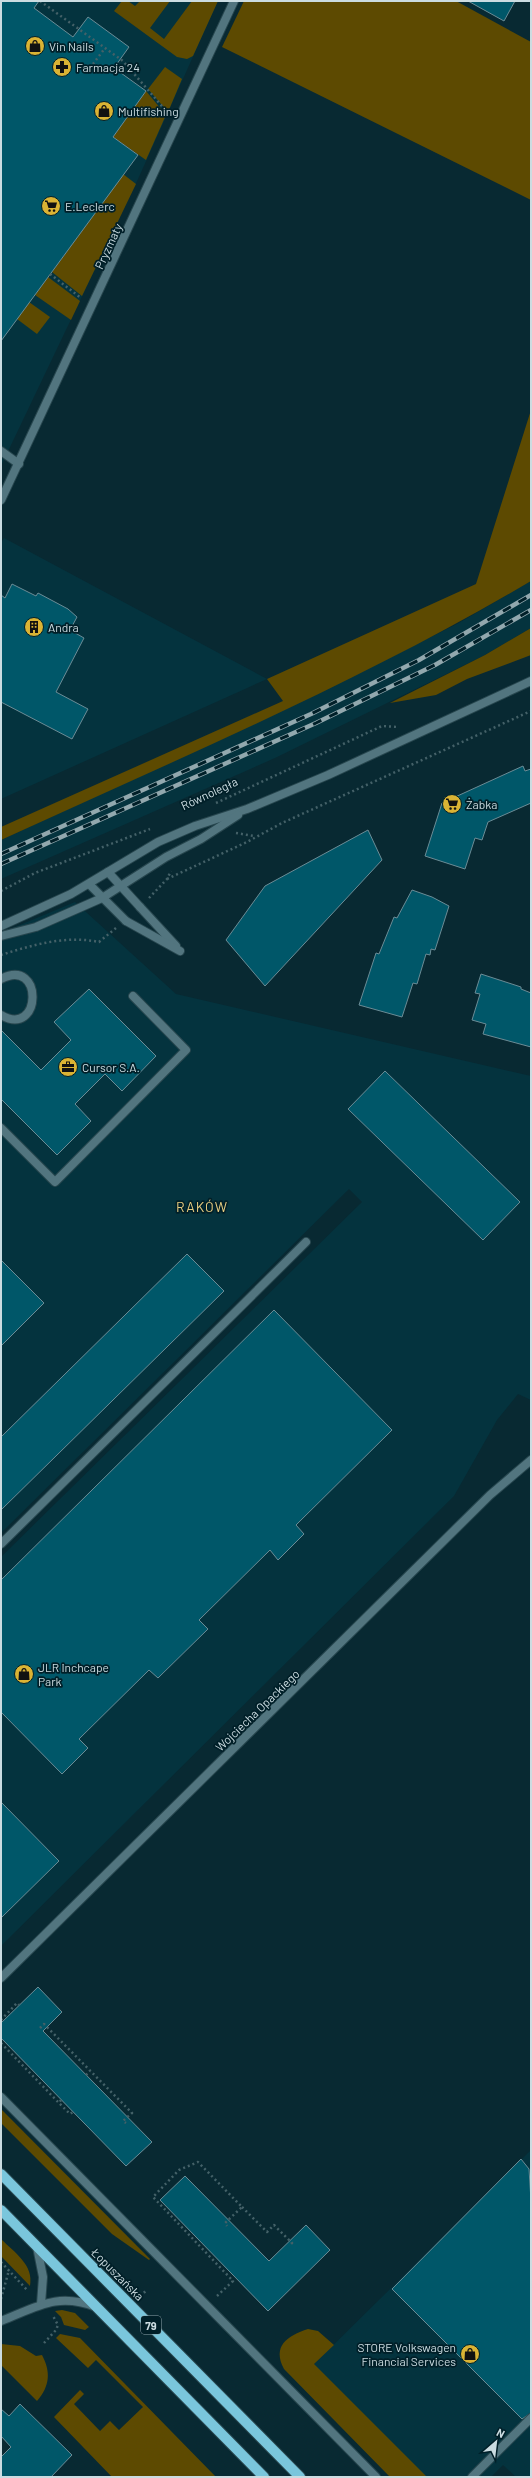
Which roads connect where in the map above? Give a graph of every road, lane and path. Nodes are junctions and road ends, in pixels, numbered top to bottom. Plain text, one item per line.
1 (40, 1) edge
2 (234, 1) edge
3 (105, 48) junction
4 (90, 68) dead end
5 (169, 115) dead end
6 (50, 274) dead end
7 (81, 298) dead end
8 (1, 451) edge
9 (19, 464) junction
10 (1, 500) edge
11 (531, 681) edge
12 (531, 712) edge
13 (427, 728) junction
14 (208, 807) dead end
15 (247, 809) junction
16 (157, 827) dead end
17 (108, 872) junction
18 (89, 884) junction
19 (120, 884) junction
20 (1, 891) edge
21 (102, 898) junction
22 (140, 907) junction
23 (126, 921) junction
24 (1, 926) edge
25 (1, 936) edge
26 (1, 955) edge
27 (1, 979) edge
28 (133, 996) dead end
29 (1, 1015) edge
30 (1, 1128) edge
31 (306, 1242) dead end
32 (531, 1460) edge
33 (1, 1544) edge
34 (1, 1978) edge
35 (19, 2005) dead end
36 (1, 2020) edge
37 (40, 2028) dead end
38 (1, 2043) edge
39 (90, 2071) junction
40 (86, 2075) dead end
41 (1, 2097) edge
42 (73, 2112) dead end
43 (126, 2123) dead end
44 (1, 2174) edge
45 (242, 2207) junction
46 (1, 2210) edge
47 (227, 2226) dead end
48 (290, 2245) dead end
49 (36, 2246) junction
50 (1, 2262) edge
51 (9, 2270) junction
52 (30, 2293) dead end
53 (217, 2296) dead end
54 (1, 2299) edge
55 (41, 2304) junction
56 (97, 2307) junction
57 (50, 2313) dead end
58 (1, 2321) edge
59 (44, 2343) dead end
60 (531, 2418) edge
61 (264, 2477) edge
62 (300, 2477) edge
63 (376, 2477) edge
64 (472, 2477) edge

1 - 3 path
2 - 9 street, Pryzmaty
3 - 4 path
3 - 5 path
6 - 7 path
8 - 9 street
9 - 10 street, Pryzmaty
11 - 13 street, Równoległa
12 - 22 path
13 - 14 path, Równoległa
13 - 15 street, Równoległa
15 - 17 street, Równoległa
15 - 19 street, Równoległa
16 - 20 path
17 - 18 street, Równoległa
17 - 19 street
18 - 21 street
18 - 24 street, Równoległa
19 - 21 street, Równoległa
19 - 22 street
21 - 23 street
21 - 25 street, Równoległa
22 - 23 street
23 - 26 path
27 - 29 street
28 - 30 street
31 - 33 street
32 - 34 street, Wojciecha Opackiego
35 - 36 path
37 - 39 path
38 - 42 path
39 - 40 path
39 - 43 path
41 - 63 street
44 - 62 main road, Łopuszańska / 79
45 - 47 path
45 - 48 path
45 - 53 path
46 - 49 main road, 79
49 - 55 street
49 - 56 main road, 79
50 - 51 path
51 - 52 path
51 - 54 path
55 - 56 street
55 - 58 street
56 - 61 main road, 79
57 - 59 path
60 - 64 street

